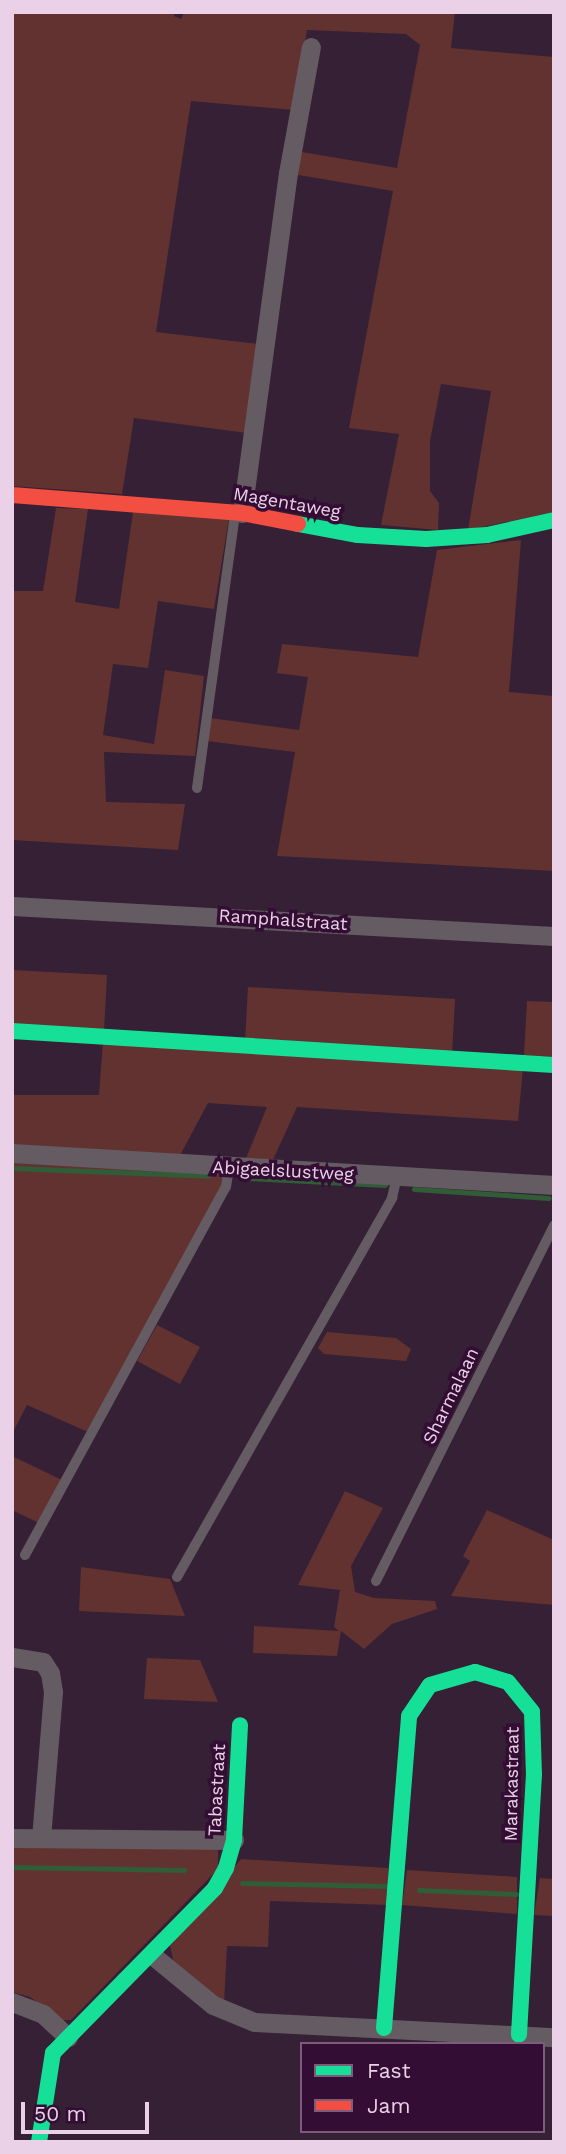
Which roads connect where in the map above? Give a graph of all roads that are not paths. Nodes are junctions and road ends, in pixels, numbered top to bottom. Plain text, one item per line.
1 (311, 47) dead end
2 (12, 495) edge
3 (239, 512) junction
4 (554, 520) edge
5 (197, 788) dead end
6 (12, 906) edge
7 (554, 936) edge
8 (12, 1031) edge
9 (554, 1065) edge
10 (12, 1153) edge
11 (229, 1169) junction
12 (397, 1177) junction
13 (554, 1185) edge
14 (554, 1225) edge
15 (25, 1555) dead end
16 (177, 1577) dead end
17 (376, 1581) dead end
18 (12, 1657) edge
19 (240, 1725) dead end
20 (12, 1838) edge
21 (41, 1838) junction
22 (234, 1840) junction
23 (152, 1955) junction
24 (12, 2002) edge
25 (384, 2028) junction
26 (519, 2035) junction
27 (68, 2037) junction
28 (554, 2037) edge
29 (39, 2142) edge

1 - 3 street
2 - 3 street, Magentaweg
3 - 4 street, Magentaweg
3 - 5 lane
6 - 7 street, Ramphalstraat
8 - 9 street
10 - 11 street, Abigaelslustweg
11 - 12 street, Abigaelslustweg
11 - 15 lane
12 - 13 street, Abigaelslustweg
12 - 16 lane
14 - 17 lane, Sharmalaan
18 - 21 street
19 - 22 street, Tabastraat
20 - 21 street
21 - 22 street
22 - 23 street, Tabastraat
23 - 25 street
23 - 27 street, Tabastraat
24 - 27 street
25 - 26 street
25 - 26 street, Marakastraat
26 - 28 street
27 - 29 street, Tabastraat

